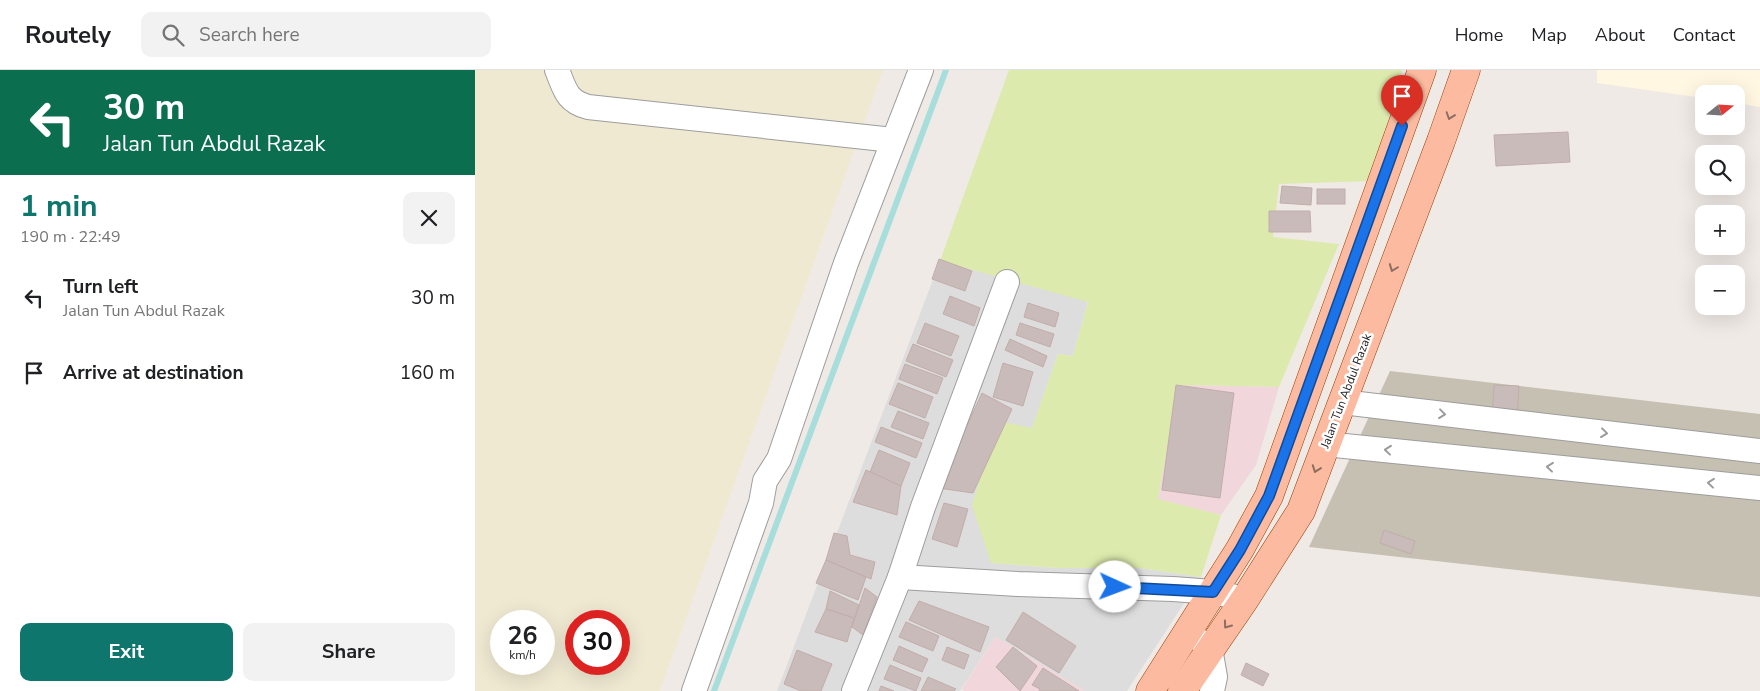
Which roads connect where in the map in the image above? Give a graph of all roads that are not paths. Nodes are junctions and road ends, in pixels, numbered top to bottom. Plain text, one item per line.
1 (557, 70) edge
2 (921, 70) edge
3 (1422, 70) edge
4 (1466, 70) edge
5 (893, 140) junction
6 (1007, 282) dead end
7 (1342, 402) junction
8 (1325, 444) junction
9 (1760, 451) edge
10 (1760, 488) edge
11 (900, 577) junction
12 (1213, 592) junction
13 (1245, 599) junction
14 (1187, 631) junction
15 (1210, 648) junction
16 (694, 691) edge
17 (854, 691) edge
18 (1150, 691) edge
19 (1182, 691) edge
20 (1212, 691) edge

1 - 5 street
2 - 5 street
3 - 12 main road
4 -> 7 main road, Jalan Tun Abdul Razak
5 - 16 street
6 - 11 street
7 - 8 main road, Jalan Tun Abdul Razak
7 -> 9 street
10 -> 8 street
8 -> 13 main road, Jalan Tun Abdul Razak
11 - 12 street
11 - 17 street
12 - 13 street
12 - 14 main road
13 -> 15 main road, Jalan Tun Abdul Razak
14 - 15 street
14 - 18 main road
15 - 19 main road, Jalan Tun Abdul Razak
15 - 20 street

